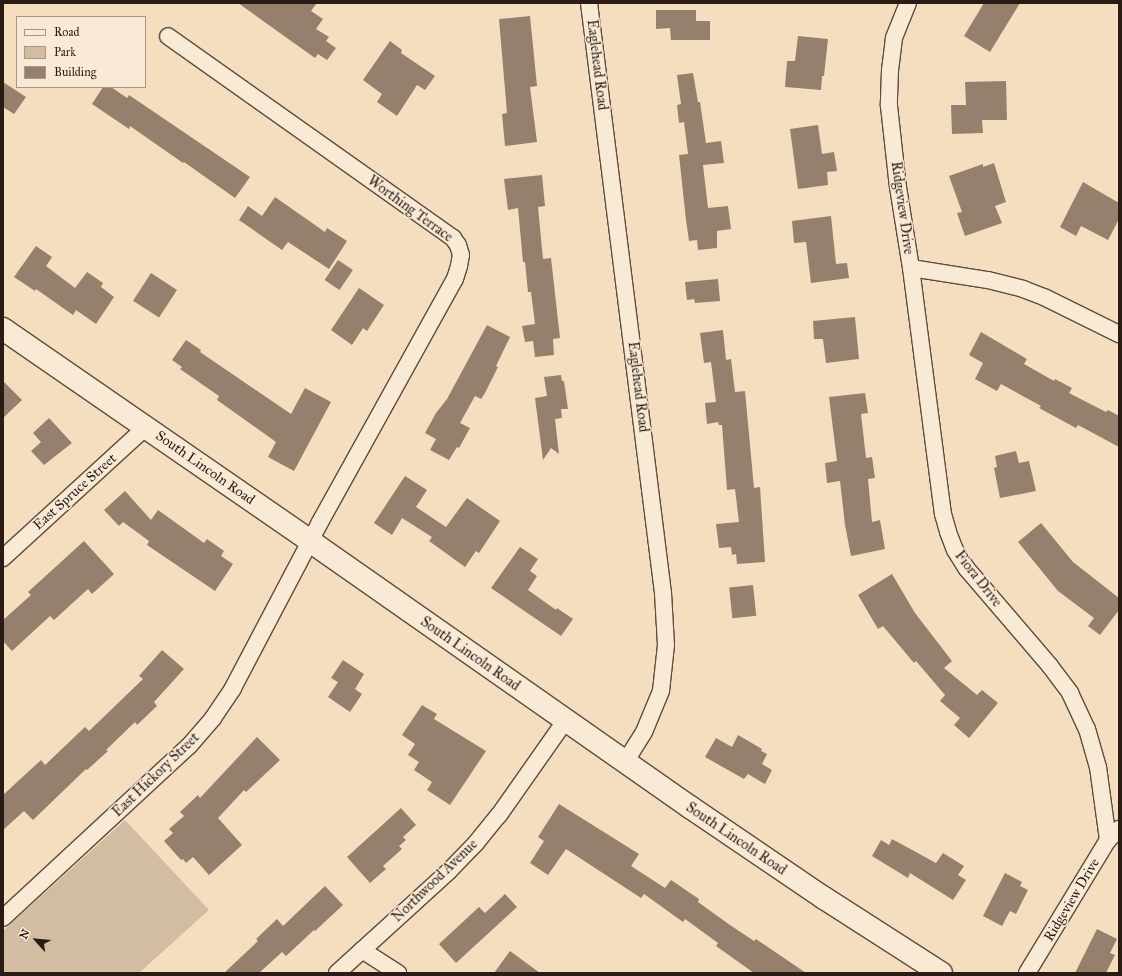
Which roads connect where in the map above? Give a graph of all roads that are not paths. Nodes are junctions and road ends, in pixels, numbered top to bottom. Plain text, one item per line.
1 (589, 3) edge
2 (908, 3) edge
3 (168, 36) dead end
4 (911, 268) junction
5 (3, 329) edge
6 (1119, 334) edge
7 (146, 427) junction
8 (310, 541) junction
9 (3, 558) edge
10 (565, 721) junction
11 (625, 763) junction
12 (1113, 834) edge
13 (3, 918) edge
14 (362, 950) junction
15 (337, 973) edge
16 (398, 973) edge
17 (941, 973) edge
18 (1027, 973) edge

1 - 11 street, Eaglehead Road
2 - 4 street, Ridgeview Drive
3 - 8 street, Worthing Terrace
4 - 6 street, Ridgeview Drive
4 - 12 street, Fiora Drive
5 - 7 street, South Lincoln Road
7 - 8 street, South Lincoln Road
7 - 9 street, East Spruce Street
8 - 10 street, South Lincoln Road
8 - 13 street, East Hickory Street
10 - 11 street, South Lincoln Road
10 - 14 street, Northwood Avenue
11 - 17 street, South Lincoln Road
12 - 18 street, Ridgeview Drive
14 - 15 street, Northwood Avenue
14 - 16 street

